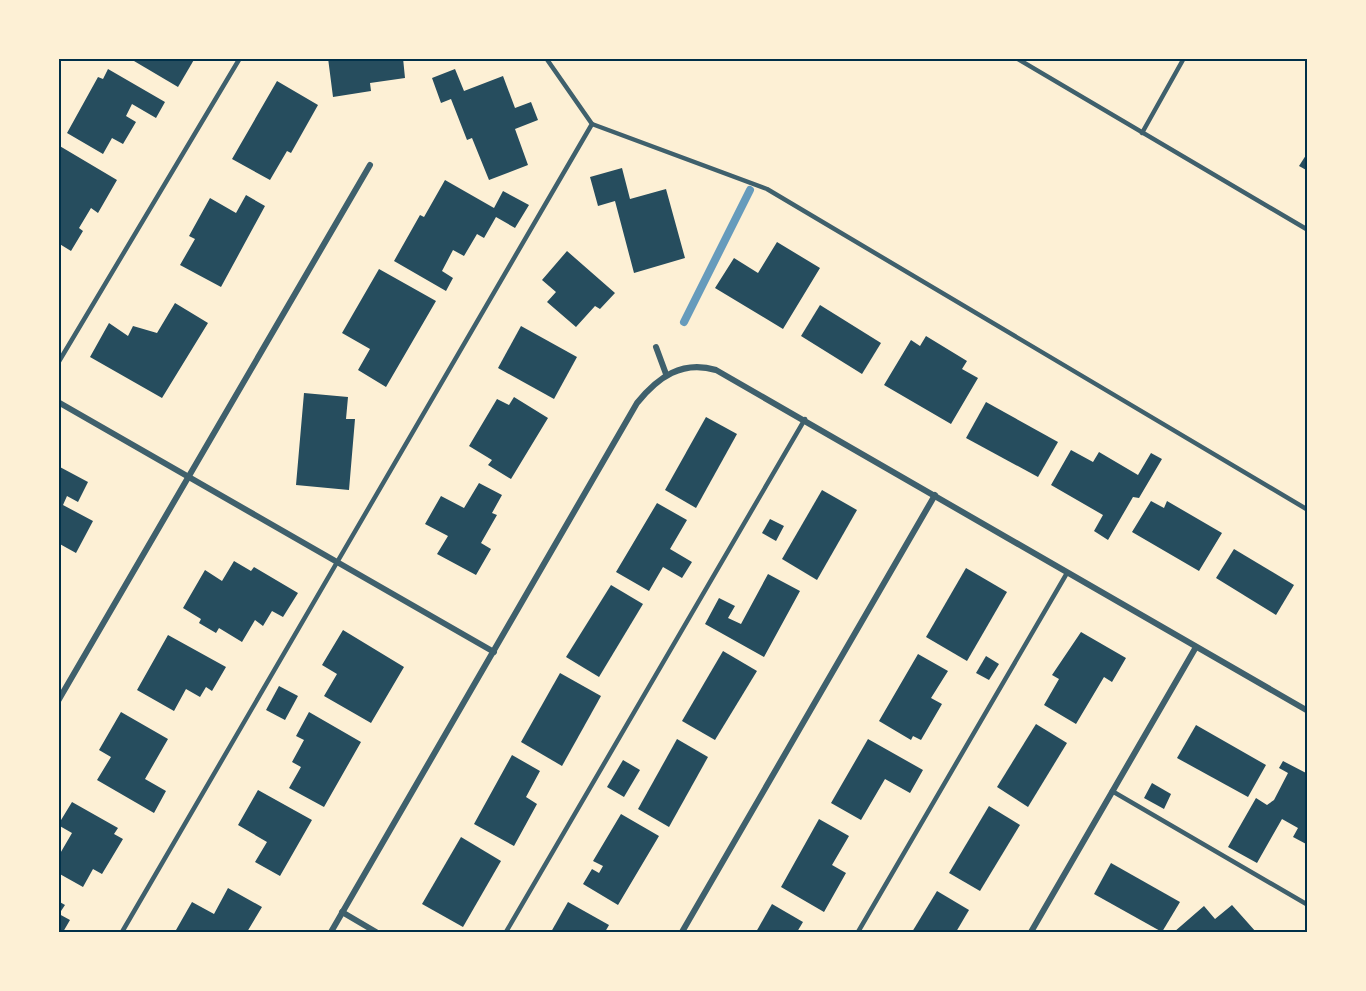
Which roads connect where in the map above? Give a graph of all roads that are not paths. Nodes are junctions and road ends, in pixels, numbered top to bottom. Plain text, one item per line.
1 (240, 58) edge
2 (546, 58) edge
3 (1016, 58) edge
4 (1184, 58) edge
5 (592, 124) junction
6 (1142, 133) junction
7 (370, 165) dead end
8 (1308, 230) edge
9 (657, 347) dead end
10 (58, 363) edge
11 (666, 374) junction
12 (58, 402) edge
13 (805, 419) junction
14 (189, 476) junction
15 (935, 495) junction
16 (1308, 510) edge
17 (336, 562) junction
18 (1067, 573) junction
19 (1196, 647) junction
20 (494, 652) junction
21 (58, 701) edge
22 (1308, 711) edge
23 (1112, 791) junction
24 (1308, 905) edge
25 (342, 912) junction
26 (1033, 932) edge
27 (122, 933) edge
28 (331, 933) edge
29 (376, 933) edge
30 (506, 933) edge
31 (682, 933) edge
32 (858, 933) edge

1 - 10 lane
2 - 5 lane
3 - 6 lane
4 - 6 lane
5 - 16 lane
5 - 17 lane
6 - 8 lane
7 - 14 street
9 - 11 street
11 - 13 street
11 - 20 street
12 - 14 street
13 - 15 street
13 - 30 lane
14 - 17 street
14 - 21 street
15 - 18 street
15 - 31 street
17 - 20 street
17 - 27 lane
18 - 19 street
18 - 32 lane
19 - 22 street
19 - 23 street
20 - 25 street
23 - 24 lane
23 - 26 street
25 - 28 street
25 - 29 street

